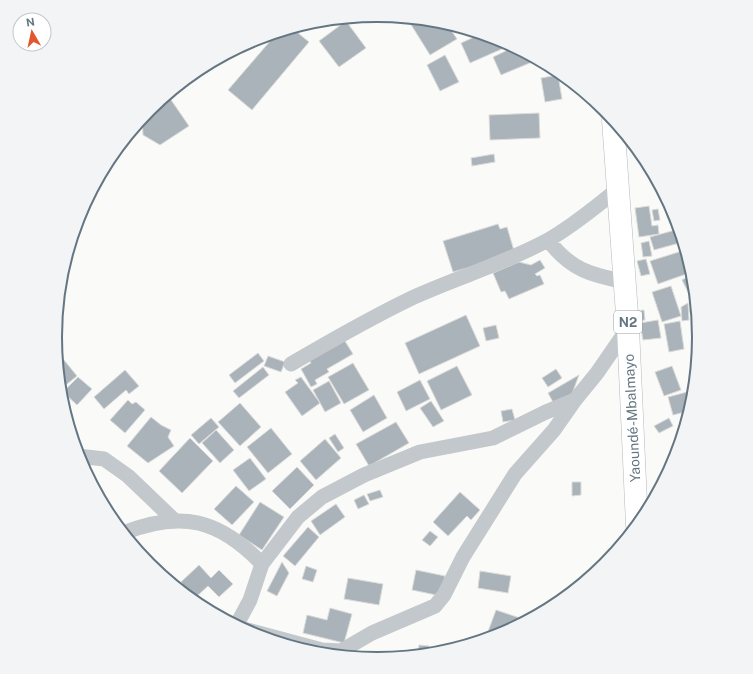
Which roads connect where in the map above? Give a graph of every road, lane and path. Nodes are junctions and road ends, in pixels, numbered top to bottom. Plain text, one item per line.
1 (614, 130) edge
2 (617, 190) junction
3 (548, 240) junction
4 (624, 282) junction
5 (628, 328) junction
6 (291, 364) dead end
7 (575, 400) junction
8 (85, 457) edge
9 (637, 514) edge
10 (174, 520) junction
11 (128, 531) edge
12 (262, 564) junction
13 (239, 621) edge
14 (343, 650) edge

1 - 2 highway, Yaoundé-Mbalmayo / N2
2 - 3 street
2 - 4 highway, Yaoundé-Mbalmayo / N2
3 - 4 street
3 - 6 street
4 - 5 highway, Yaoundé-Mbalmayo / N2
5 - 7 street
5 - 9 highway, Yaoundé-Mbalmayo / N2
7 - 12 street
7 - 14 street
8 - 10 street
10 - 11 street
10 - 12 street
12 - 13 street

